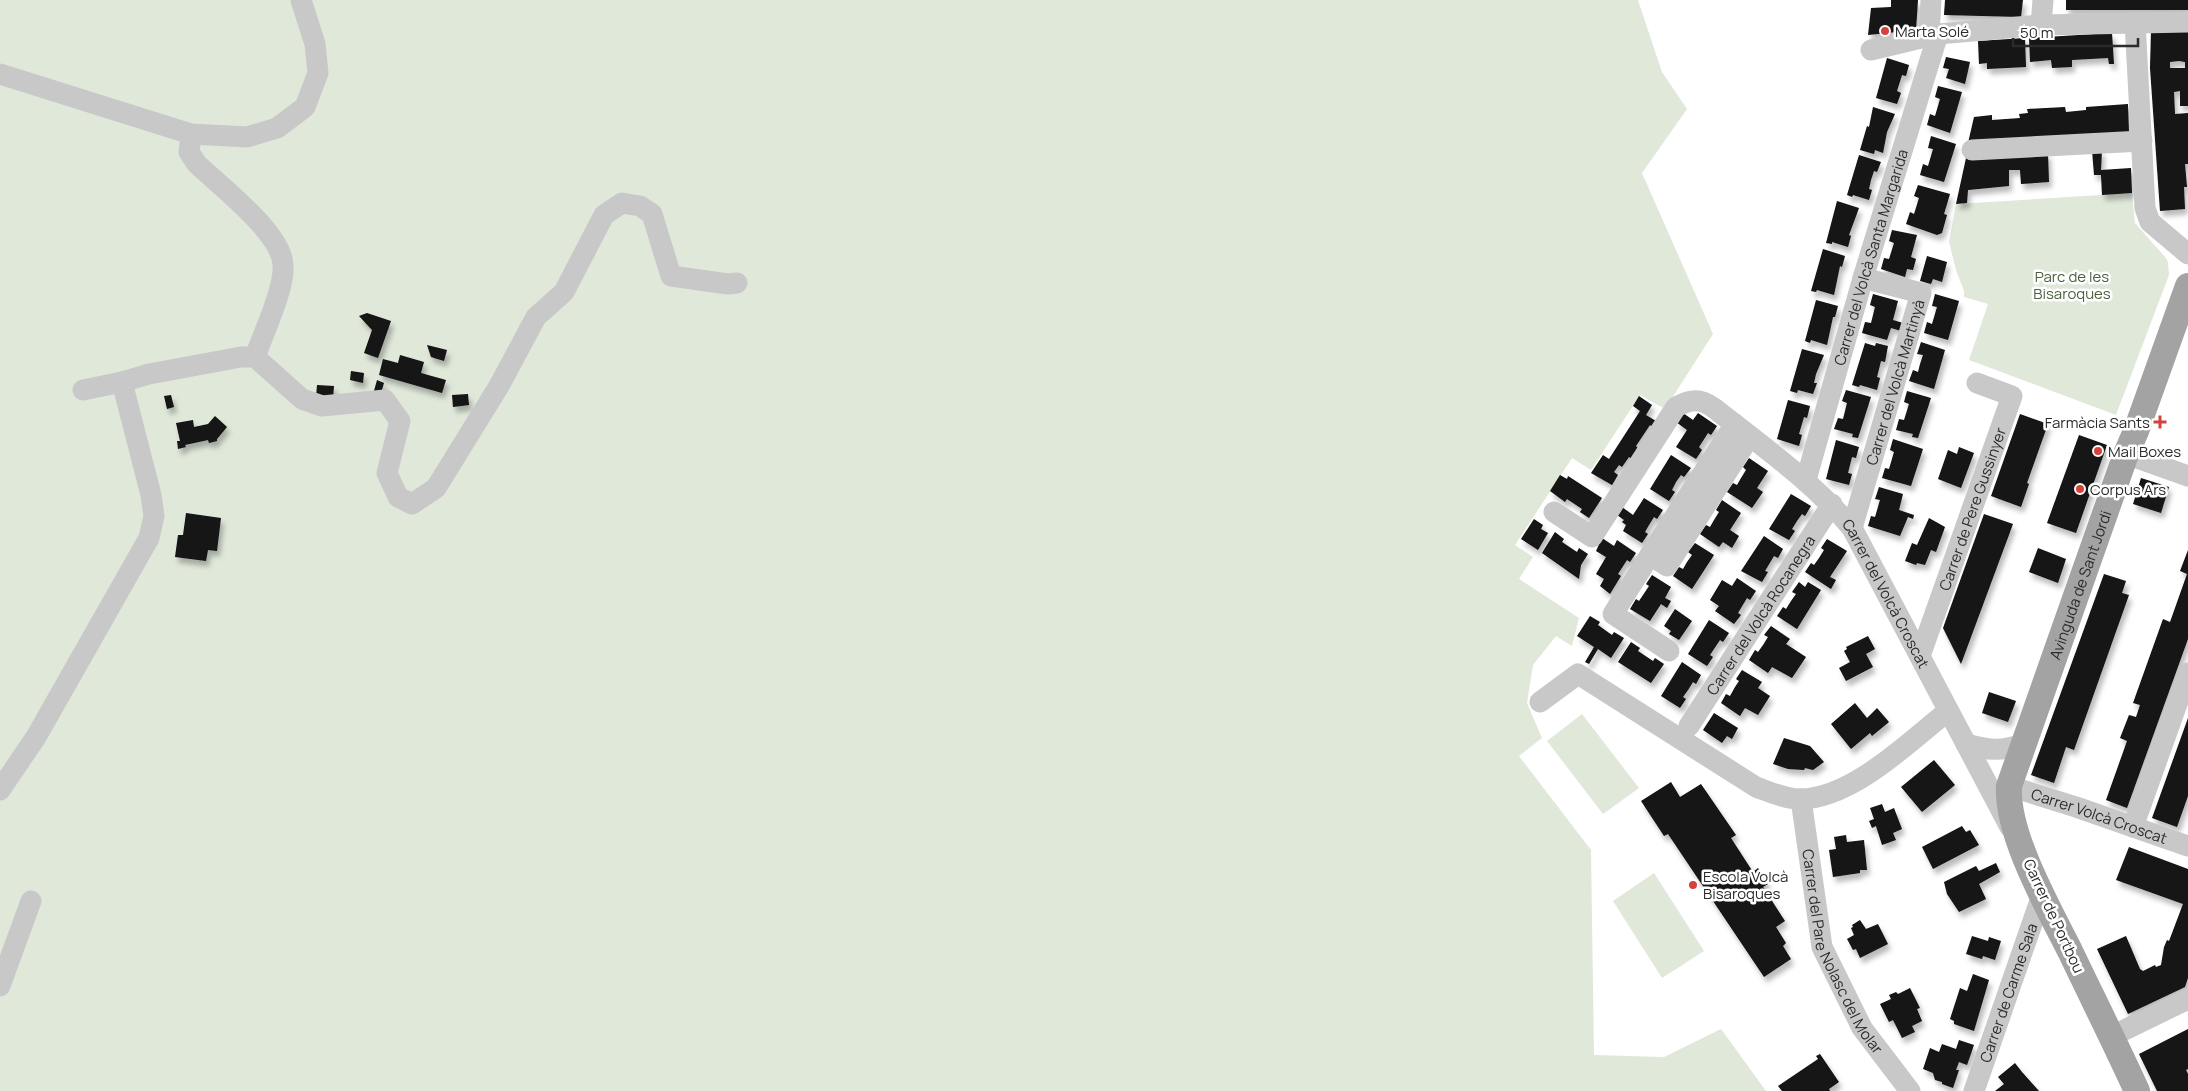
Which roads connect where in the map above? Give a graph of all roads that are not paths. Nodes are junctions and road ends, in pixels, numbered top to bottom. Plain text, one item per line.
1 (301, 0) edge
2 (1931, 0) edge
3 (2043, 0) edge
4 (2135, 22) junction
5 (2188, 22) edge
6 (2041, 25) junction
7 (1934, 34) junction
8 (1870, 50) dead end
9 (0, 74) edge
10 (191, 134) junction
11 (2142, 141) junction
12 (1972, 150) dead end
13 (2188, 254) edge
14 (1863, 278) junction
15 (737, 283) dead end
16 (2188, 286) edge
17 (255, 357) junction
18 (122, 382) junction
19 (1977, 383) dead end
20 (83, 390) dead end
21 (1742, 430) junction
22 (2126, 454) junction
23 (2188, 476) edge
24 (1806, 480) junction
25 (1832, 504) junction
26 (1554, 512) dead end
27 (1852, 528) junction
28 (1669, 650) dead end
29 (1920, 656) junction
30 (2188, 673) edge
31 (1540, 702) dead end
32 (1948, 711) junction
33 (1689, 726) dead end
34 (1966, 744) junction
35 (2023, 744) junction
36 (2009, 786) junction
37 (0, 790) edge
38 (1801, 799) junction
39 (2132, 827) junction
40 (2188, 846) edge
41 (2026, 856) junction
42 (2042, 895) junction
43 (31, 901) dead end
44 (0, 986) edge
45 (2188, 999) edge
46 (2112, 1036) junction
47 (1910, 1091) edge
48 (1974, 1091) edge
49 (2137, 1091) edge

1 - 10 street
2 - 7 street, Carrer del Volcà Santa Margarida
3 - 6 street
4 - 5 street
4 - 6 street
4 - 11 street
6 - 7 street
7 - 8 street
7 - 14 street, Carrer del Volcà Santa Margarida
9 - 10 street
10 - 17 street
11 - 12 street
11 - 13 street
14 - 24 street, Carrer del Volcà Santa Margarida
14 - 27 street, Carrer del Volcà Martinyà
15 - 17 street
16 - 22 main road, Avinguda de Sant Jordi
17 - 18 street
18 - 20 street
18 - 37 street
19 - 29 street, Carrer de Pere Gussinyer
21 - 24 street, Carrer del Volcà Croscat
21 - 26 street, Carrer del Volcà Croscat
21 - 28 street
22 - 23 street
22 - 35 main road, Avinguda de Sant Jordi
24 - 25 street, Carrer del Volcà Croscat
25 - 27 street, Carrer del Volcà Croscat
25 - 33 street, Carrer del Volcà Rocanegra
27 - 29 street, Carrer del Volcà Croscat
29 - 32 street, Carrer del Volcà Croscat
30 - 39 street
31 - 38 street
32 - 34 street, Carrer del Volcà Croscat
32 - 38 street
34 - 35 street
34 - 41 street, Carrer de Portbou
35 - 36 main road, Avinguda de Sant Jordi
36 - 39 street, Carrer Volcà Croscat
36 - 41 main road, Avinguda de Sant Jordi
38 - 47 street, Carrer del Pare Nolasc del Molar
39 - 40 street, Carrer Volcà Croscat
41 - 42 main road, Carrer de Portbou
42 - 46 main road, Carrer de Portbou
42 - 48 street, Carrer de Carme Sala
43 - 44 street
45 - 46 street
46 - 49 main road, Carrer de Portbou

